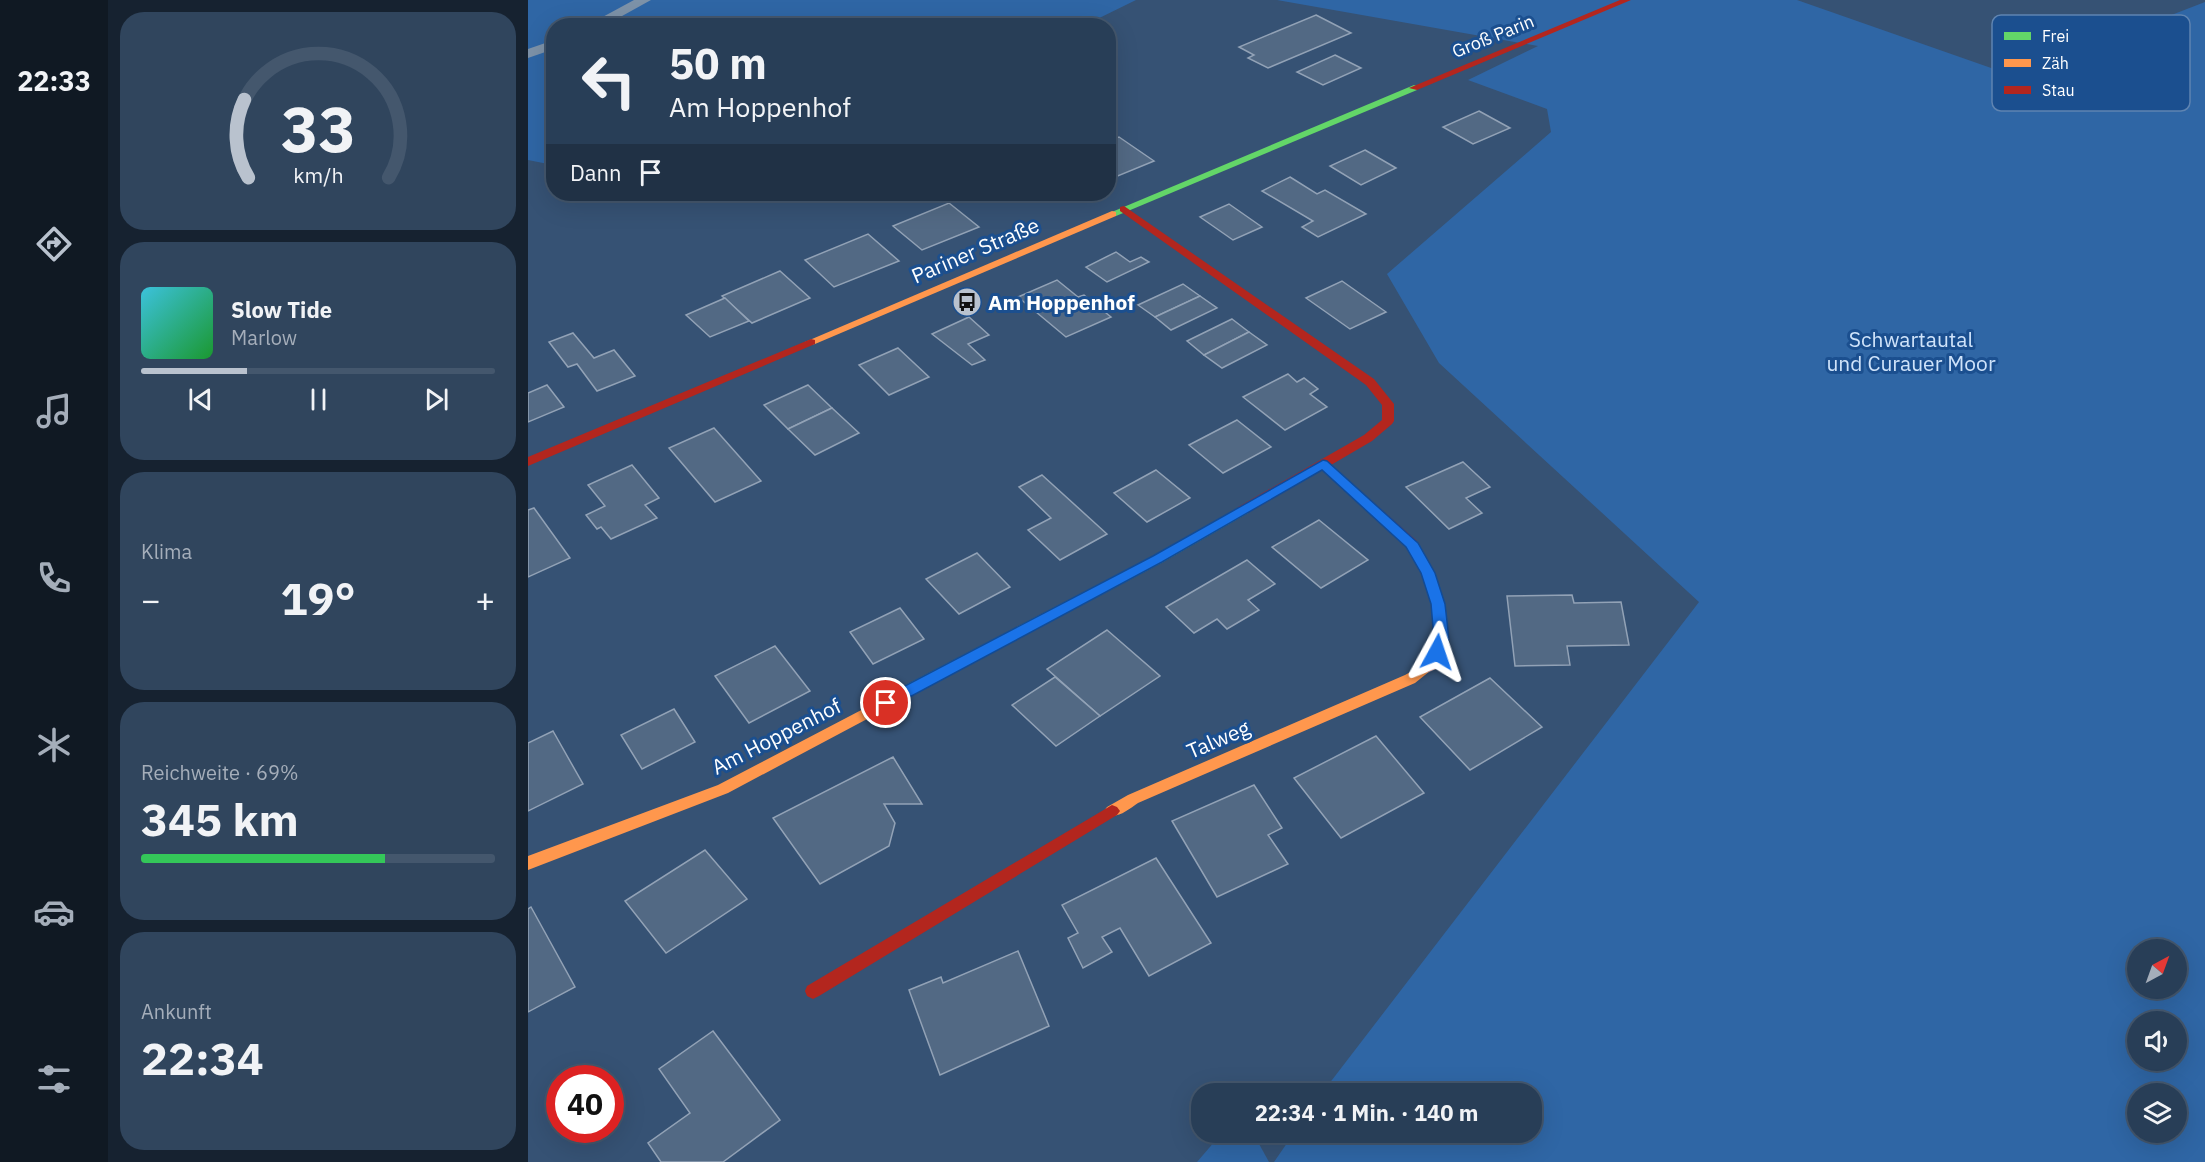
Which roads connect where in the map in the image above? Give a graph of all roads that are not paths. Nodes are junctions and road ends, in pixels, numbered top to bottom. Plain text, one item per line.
1 (644, 0) edge
2 (1627, 0) edge
3 (608, 18) edge
4 (546, 47) edge
5 (528, 54) edge
6 (1438, 78) joint
7 (1124, 209) junction
8 (528, 462) edge
9 (1323, 464) junction
10 (528, 863) edge
11 (813, 991) dead end

1 - 3 lane
2 - 6 street, Groß Parin
4 - 5 lane
6 - 7 street, Pariner Straße
7 - 8 street, Pariner Straße
7 - 9 street, Am Hoppenhof
9 - 10 street, Am Hoppenhof
9 - 11 street, Talweg

